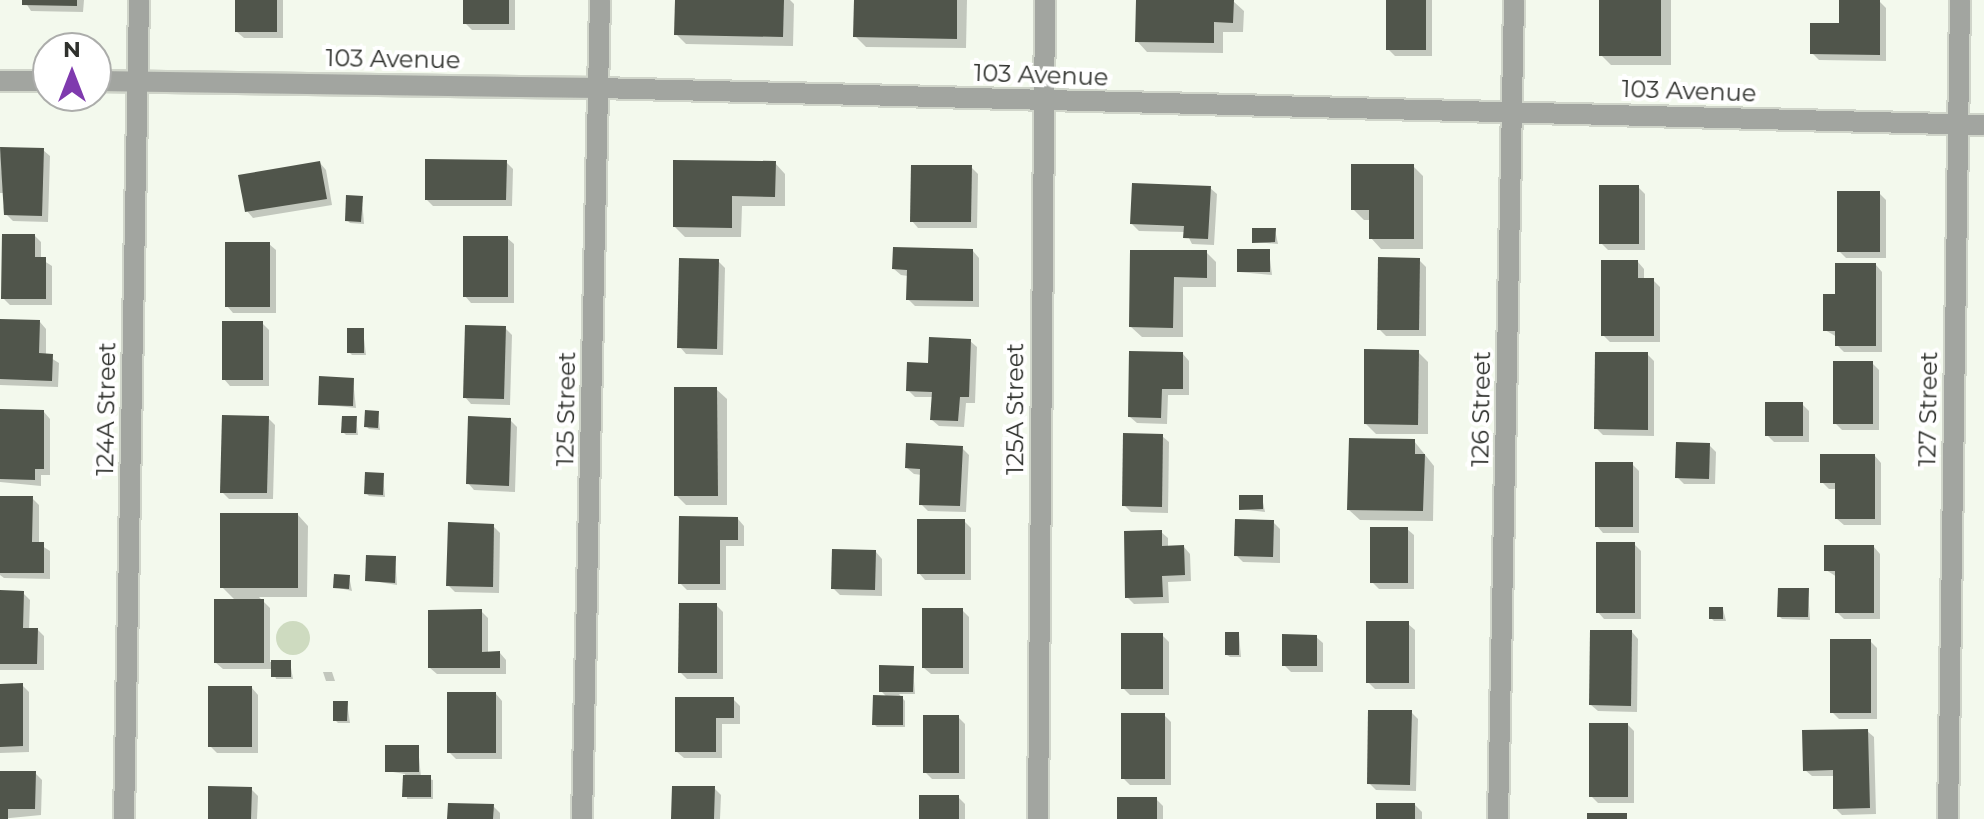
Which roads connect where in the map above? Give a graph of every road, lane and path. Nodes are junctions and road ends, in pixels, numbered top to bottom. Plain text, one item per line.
1 (139, 0) edge
2 (600, 0) edge
3 (1045, 0) edge
4 (1514, 0) edge
5 (1960, 0) edge
6 (0, 81) edge
7 (32, 81) edge
8 (112, 81) edge
9 (137, 81) junction
10 (599, 88) junction
11 (1043, 101) junction
12 (1513, 112) junction
13 (1958, 124) junction
14 (1984, 125) edge
15 (124, 819) edge
16 (582, 819) edge
17 (1038, 819) edge
18 (1498, 819) edge
19 (1948, 819) edge

1 - 9 street, 124A Street
2 - 10 street, 125 Street
3 - 11 street, 125A Street
4 - 12 street, 126 Street
5 - 13 street, 127 Street
6 - 7 street
8 - 9 street, 103 Avenue
9 - 10 street, 103 Avenue
9 - 15 street, 124A Street
10 - 11 street, 103 Avenue
10 - 16 street, 125 Street
11 - 12 street, 103 Avenue
11 - 17 street, 125A Street
12 - 13 street, 103 Avenue
12 - 18 street, 126 Street
13 - 14 street, 103 Avenue
13 - 19 street, 127 Street

